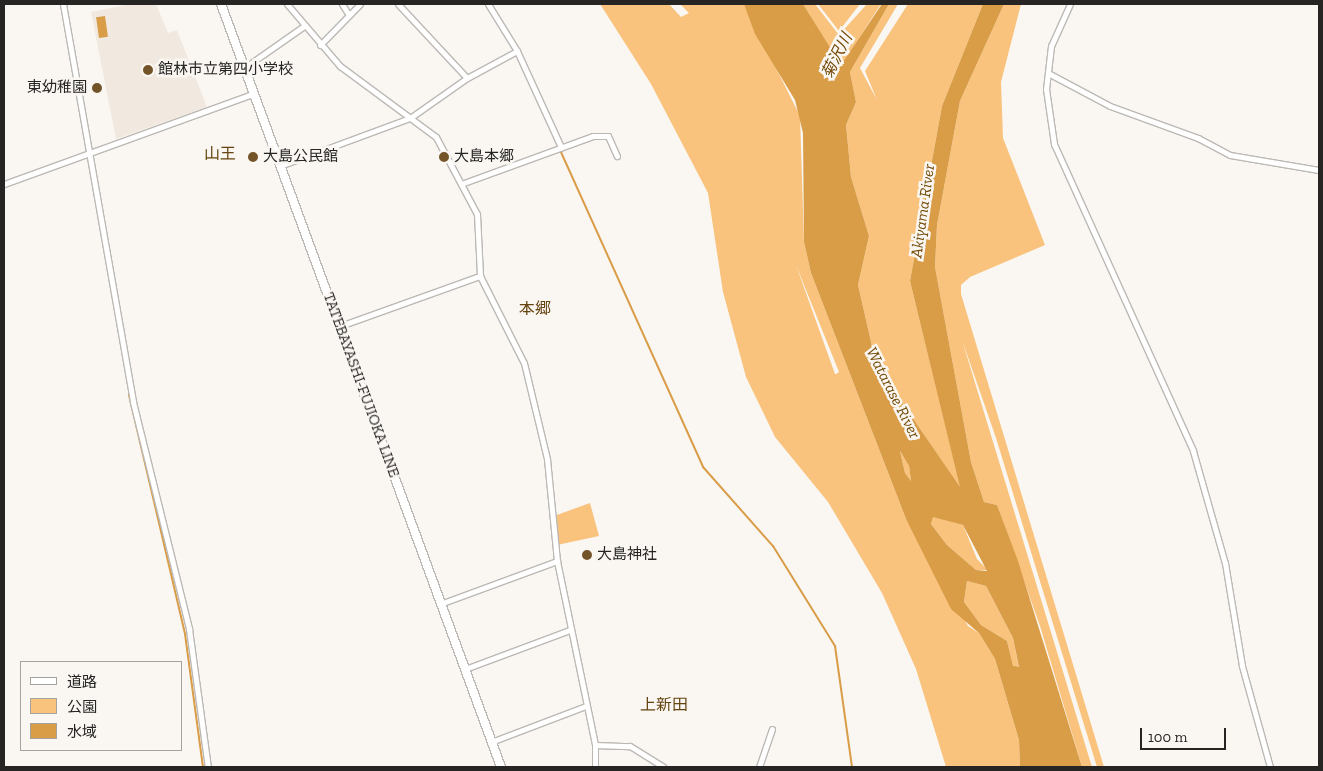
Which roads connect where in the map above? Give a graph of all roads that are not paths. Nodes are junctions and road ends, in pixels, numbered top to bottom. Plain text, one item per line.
1 (63, 4) edge
2 (221, 4) edge
3 (287, 4) edge
4 (342, 4) edge
5 (360, 4) edge
6 (398, 4) edge
7 (488, 4) edge
8 (1070, 4) edge
9 (349, 15) junction
10 (304, 26) junction
11 (320, 45) junction
12 (517, 51) junction
13 (244, 68) junction
14 (1048, 73) junction
15 (467, 78) junction
16 (253, 94) junction
17 (410, 118) junction
18 (561, 147) junction
19 (89, 150) junction
20 (617, 156) dead end
21 (280, 166) junction
22 (1319, 170) edge
23 (4, 184) edge
24 (462, 184) junction
25 (480, 276) junction
26 (340, 326) junction
27 (557, 561) junction
28 (440, 604) junction
29 (570, 630) junction
30 (465, 669) junction
31 (586, 706) junction
32 (772, 729) dead end
33 (491, 742) junction
34 (595, 745) junction
35 (208, 767) edge
36 (501, 767) edge
37 (595, 767) edge
38 (664, 767) edge
39 (759, 767) edge
40 (1270, 767) edge

1 - 19 street
2 - 13 main road, TATEBAYASHI-FUJIOKA LINE
3 - 10 street
4 - 9 street
5 - 9 street
6 - 15 street
7 - 12 street
8 - 14 street
9 - 11 street
10 - 11 street
10 - 13 street
11 - 17 street
12 - 15 street
12 - 18 street
13 - 16 main road, TATEBAYASHI-FUJIOKA LINE
14 - 22 street
14 - 40 street
15 - 17 street
16 - 19 street
16 - 21 main road, TATEBAYASHI-FUJIOKA LINE
17 - 21 street
17 - 24 street
18 - 20 street
18 - 24 street
19 - 23 street
19 - 35 street
21 - 26 main road, TATEBAYASHI-FUJIOKA LINE
24 - 25 street
25 - 26 street
25 - 27 street
26 - 28 main road, TATEBAYASHI-FUJIOKA LINE
27 - 28 street
27 - 29 street
28 - 30 main road, TATEBAYASHI-FUJIOKA LINE
29 - 30 street
29 - 31 street
30 - 33 main road, TATEBAYASHI-FUJIOKA LINE
31 - 33 street
31 - 34 street
32 - 39 street
33 - 36 main road, TATEBAYASHI-FUJIOKA LINE
34 - 37 street
34 - 38 street

